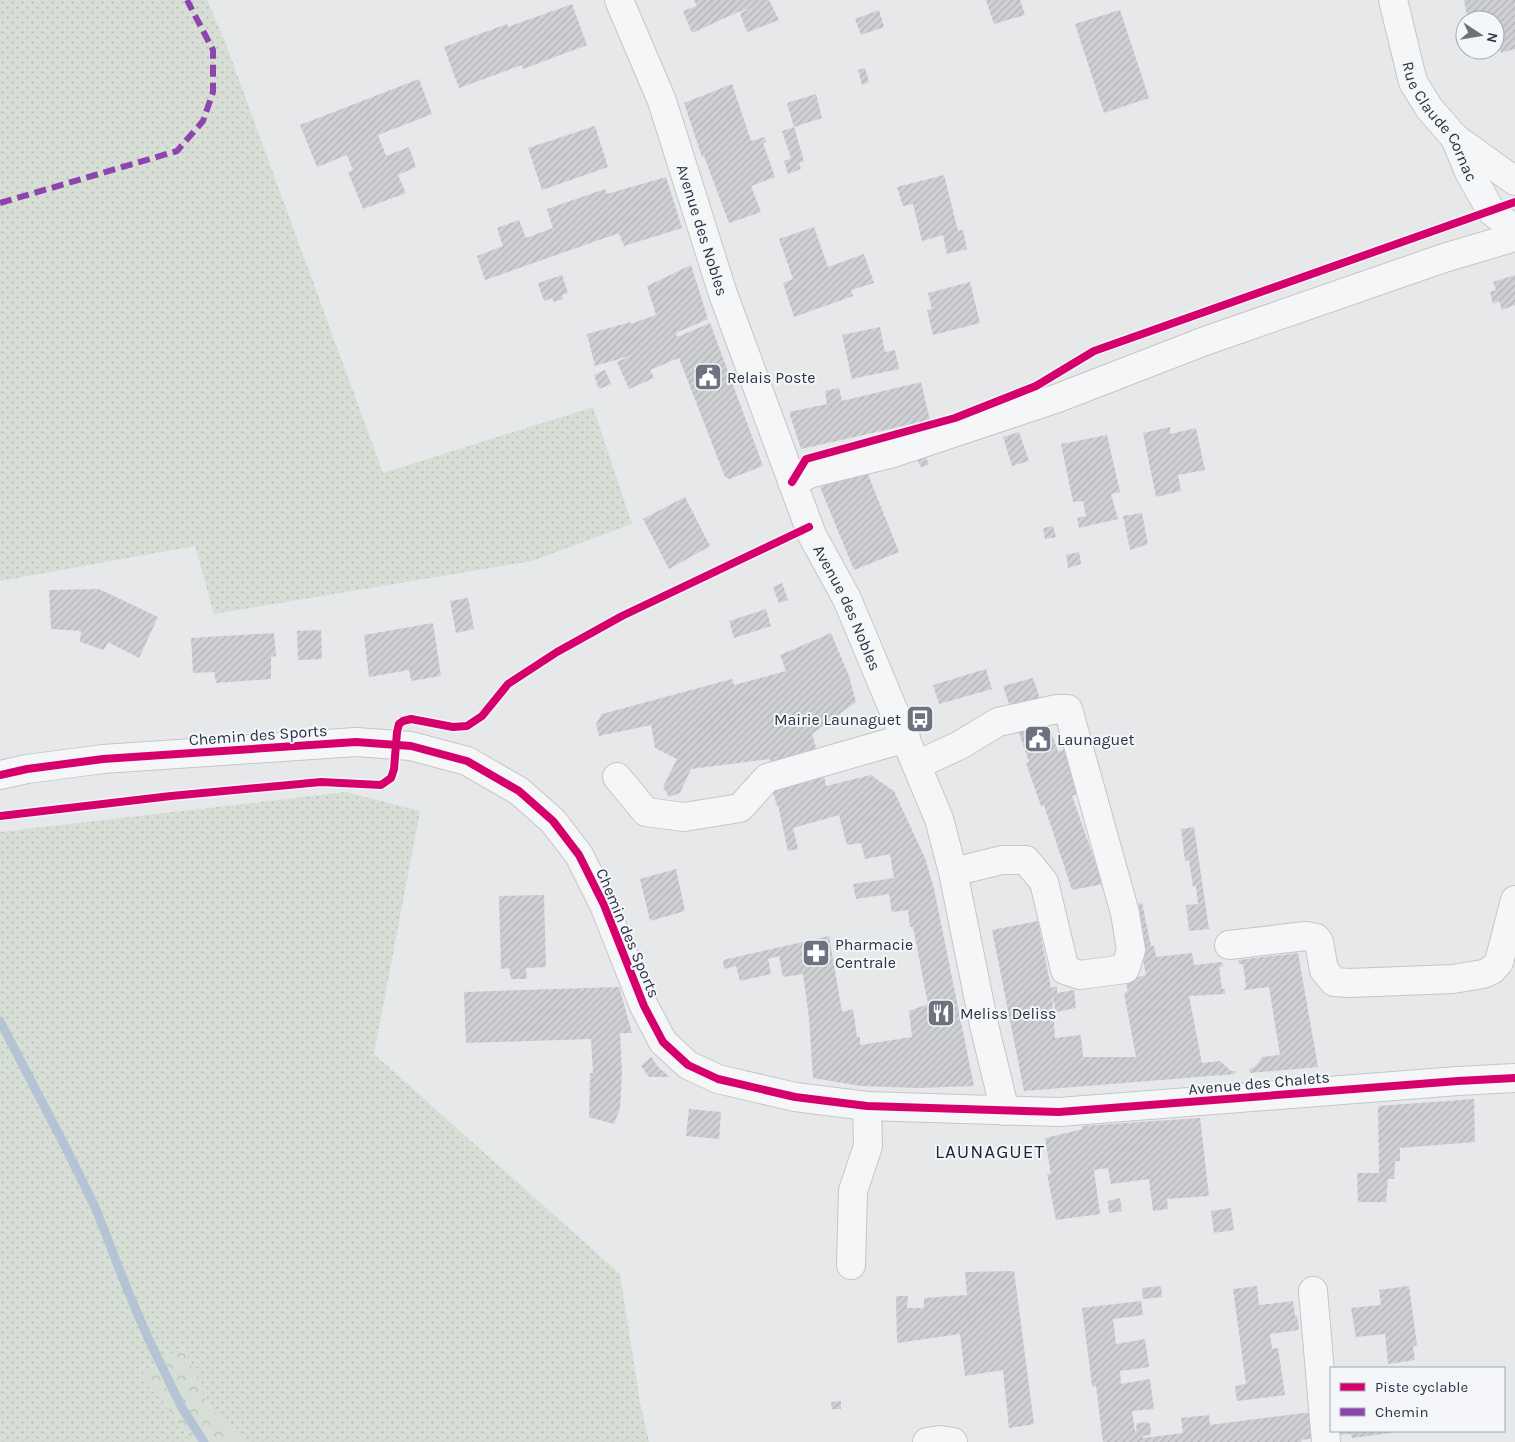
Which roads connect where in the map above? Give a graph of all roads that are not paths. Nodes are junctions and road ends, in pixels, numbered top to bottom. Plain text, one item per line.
1 (619, 0) edge
2 (1393, 0) edge
3 (1455, 138) junction
4 (1515, 181) edge
5 (1515, 228) edge
6 (1515, 237) edge
7 (792, 482) junction
8 (906, 738) junction
9 (917, 765) junction
10 (0, 775) edge
11 (617, 777) dead end
12 (953, 872) junction
13 (1515, 900) edge
14 (1229, 945) dead end
15 (1515, 1078) edge
16 (867, 1106) junction
17 (1004, 1112) junction
18 (850, 1265) dead end
19 (1313, 1291) dead end
20 (927, 1442) edge
21 (953, 1442) edge
22 (1326, 1442) edge

1 - 7 street, Avenue des Nobles
2 - 3 street, Rue Claude Cornac
3 - 4 street
3 - 5 street, Rue Claude Cornac
6 - 7 street
7 - 8 street, Avenue des Nobles
8 - 9 street, Avenue des Nobles
8 - 11 street
9 - 12 street, Avenue des Nobles
9 - 12 street
10 - 16 street, Chemin des Sports
12 - 17 street, Avenue des Nobles
13 - 14 street
15 - 17 street, Avenue des Chalets
16 - 17 street, Chemin des Sports
16 - 18 street
19 - 22 street
20 - 21 street

